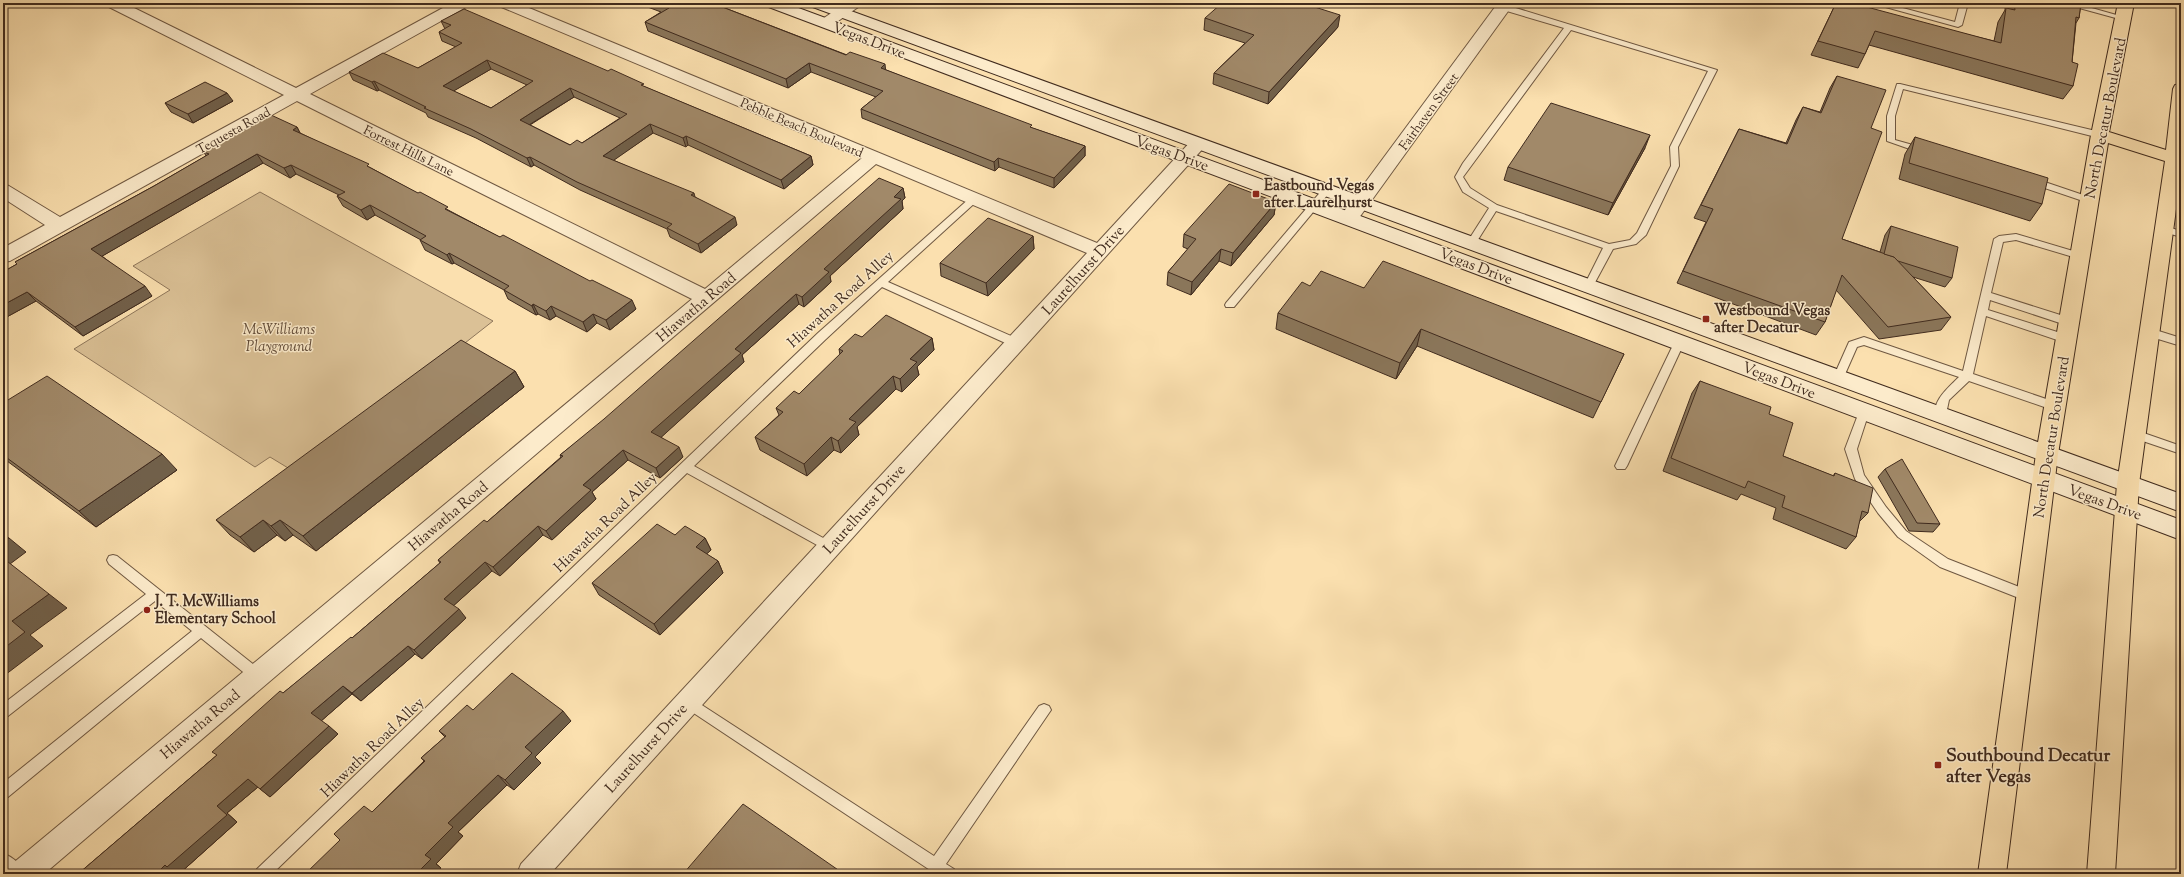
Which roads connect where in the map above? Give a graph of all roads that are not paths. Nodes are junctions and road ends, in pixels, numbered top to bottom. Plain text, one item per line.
1 (112, 3) edge
2 (463, 3) edge
3 (504, 3) edge
4 (771, 3) edge
5 (815, 3) edge
6 (1875, 3) edge
7 (1964, 3) edge
8 (2065, 3) edge
9 (1505, 5) edge
10 (849, 8) edge
11 (2125, 10) edge
12 (826, 23) junction
13 (1569, 27) junction
14 (2181, 89) edge
15 (297, 94) junction
16 (2100, 135) junction
17 (1191, 151) junction
18 (1936, 154) edge
19 (874, 157) junction
20 (2178, 159) edge
21 (2027, 179) edge
22 (2176, 183) edge
23 (3, 190) edge
24 (1326, 191) junction
25 (974, 199) junction
26 (2089, 200) junction
27 (1360, 203) junction
28 (1313, 205) junction
29 (1494, 207) junction
30 (1349, 218) junction
31 (59, 225) junction
32 (2172, 232) edge
33 (1471, 244) junction
34 (1609, 247) junction
35 (1100, 251) junction
36 (3, 256) edge
37 (2080, 256) junction
38 (1460, 260) junction
39 (881, 283) junction
40 (1589, 286) junction
41 (1986, 295) junction
42 (707, 298) junction
43 (1230, 305) dead end
44 (1580, 305) junction
45 (1981, 311) junction
46 (2067, 331) junction
47 (2150, 332) junction
48 (2181, 342) edge
49 (1016, 343) junction
50 (1679, 343) junction
51 (1967, 376) junction
52 (1838, 378) junction
53 (2054, 406) junction
54 (1864, 412) junction
55 (1941, 416) junction
56 (2135, 434) junction
57 (2181, 450) edge
58 (2047, 454) junction
59 (1621, 466) dead end
60 (685, 467) junction
61 (2043, 480) junction
62 (2128, 484) junction
63 (2181, 503) edge
64 (2126, 509) junction
65 (2181, 530) edge
66 (830, 547) junction
67 (113, 560) dead end
68 (155, 594) junction
69 (2028, 596) junction
70 (202, 630) junction
71 (258, 676) junction
72 (688, 702) junction
73 (1044, 710) dead end
74 (3, 712) edge
75 (3, 792) edge
76 (3, 860) edge
77 (936, 866) junction
78 (19, 874) edge
79 (22, 874) edge
80 (262, 874) edge
81 (531, 874) edge
82 (949, 874) edge
83 (1992, 874) edge
84 (2101, 874) edge

1 - 15 street, Forrest Hills Lane
2 - 15 street, Tequesta Road
3 - 19 street, Pebble Beach Boulevard
4 - 12 street, Vegas Drive
5 - 10 street, Vegas Drive
6 - 7 lane
8 - 11 lane
9 - 13 lane
9 - 27 street, Fairhaven Street
10 - 12 street
10 - 17 street, Vegas Drive
11 - 16 main road, North Decatur Boulevard
12 - 17 street, Vegas Drive
13 - 29 lane
13 - 34 lane
14 - 20 main road
15 - 31 street, Tequesta Road
15 - 42 street, Forrest Hills Lane
16 - 18 lane
16 - 20 main road
16 - 26 main road, North Decatur Boulevard
17 - 24 street, Vegas Drive
17 - 28 street, Vegas Drive
17 - 35 street, Laurelhurst Drive
19 - 25 street, Pebble Beach Boulevard
19 - 42 street, Hiawatha Road
20 - 22 main road
21 - 26 lane
22 - 32 main road
23 - 31 street
24 - 27 street, Vegas Drive
24 - 28 lane
25 - 35 street, Pebble Beach Boulevard
25 - 39 lane, Hiawatha Road Alley
26 - 37 main road, North Decatur Boulevard
27 - 30 street, Fairhaven Street
27 - 33 street, Vegas Drive
28 - 30 street, Vegas Drive
28 - 43 lane
29 - 33 lane
29 - 34 lane
30 - 38 street, Vegas Drive
31 - 36 street, Tequesta Road
32 - 47 main road
33 - 38 street
33 - 40 street, Vegas Drive
34 - 40 lane
35 - 49 street, Laurelhurst Drive
37 - 41 lane
37 - 46 main road, North Decatur Boulevard
38 - 44 street, Vegas Drive
39 - 49 lane
39 - 60 lane, Hiawatha Road Alley
40 - 44 street
40 - 52 street, Vegas Drive
41 - 45 lane
41 - 46 lane
42 - 71 street, Hiawatha Road
44 - 50 street, Vegas Drive
45 - 46 lane
45 - 51 lane
46 - 53 main road, North Decatur Boulevard
47 - 48 lane
47 - 56 main road
49 - 66 street, Laurelhurst Drive
50 - 54 street, Vegas Drive
50 - 59 lane
51 - 52 lane
51 - 53 lane
51 - 55 lane
52 - 55 street, Vegas Drive
53 - 58 main road, North Decatur Boulevard
54 - 61 street, Vegas Drive
54 - 69 lane
55 - 58 street, Vegas Drive
56 - 57 lane
56 - 62 main road
58 - 61 main road, North Decatur Boulevard
58 - 62 street, Vegas Drive
60 - 66 lane
60 - 80 lane, Hiawatha Road Alley
61 - 64 street, Vegas Drive
61 - 69 main road, North Decatur Boulevard
62 - 63 street, Vegas Drive
62 - 64 main road
64 - 65 street, Vegas Drive
64 - 84 main road
66 - 72 street, Laurelhurst Drive
67 - 68 lane
68 - 70 lane
68 - 74 lane
69 - 83 main road, North Decatur Boulevard
70 - 71 lane
70 - 75 lane
71 - 79 street, Hiawatha Road
72 - 77 lane
72 - 81 street, Laurelhurst Drive
73 - 77 lane
76 - 78 lane
77 - 82 lane

